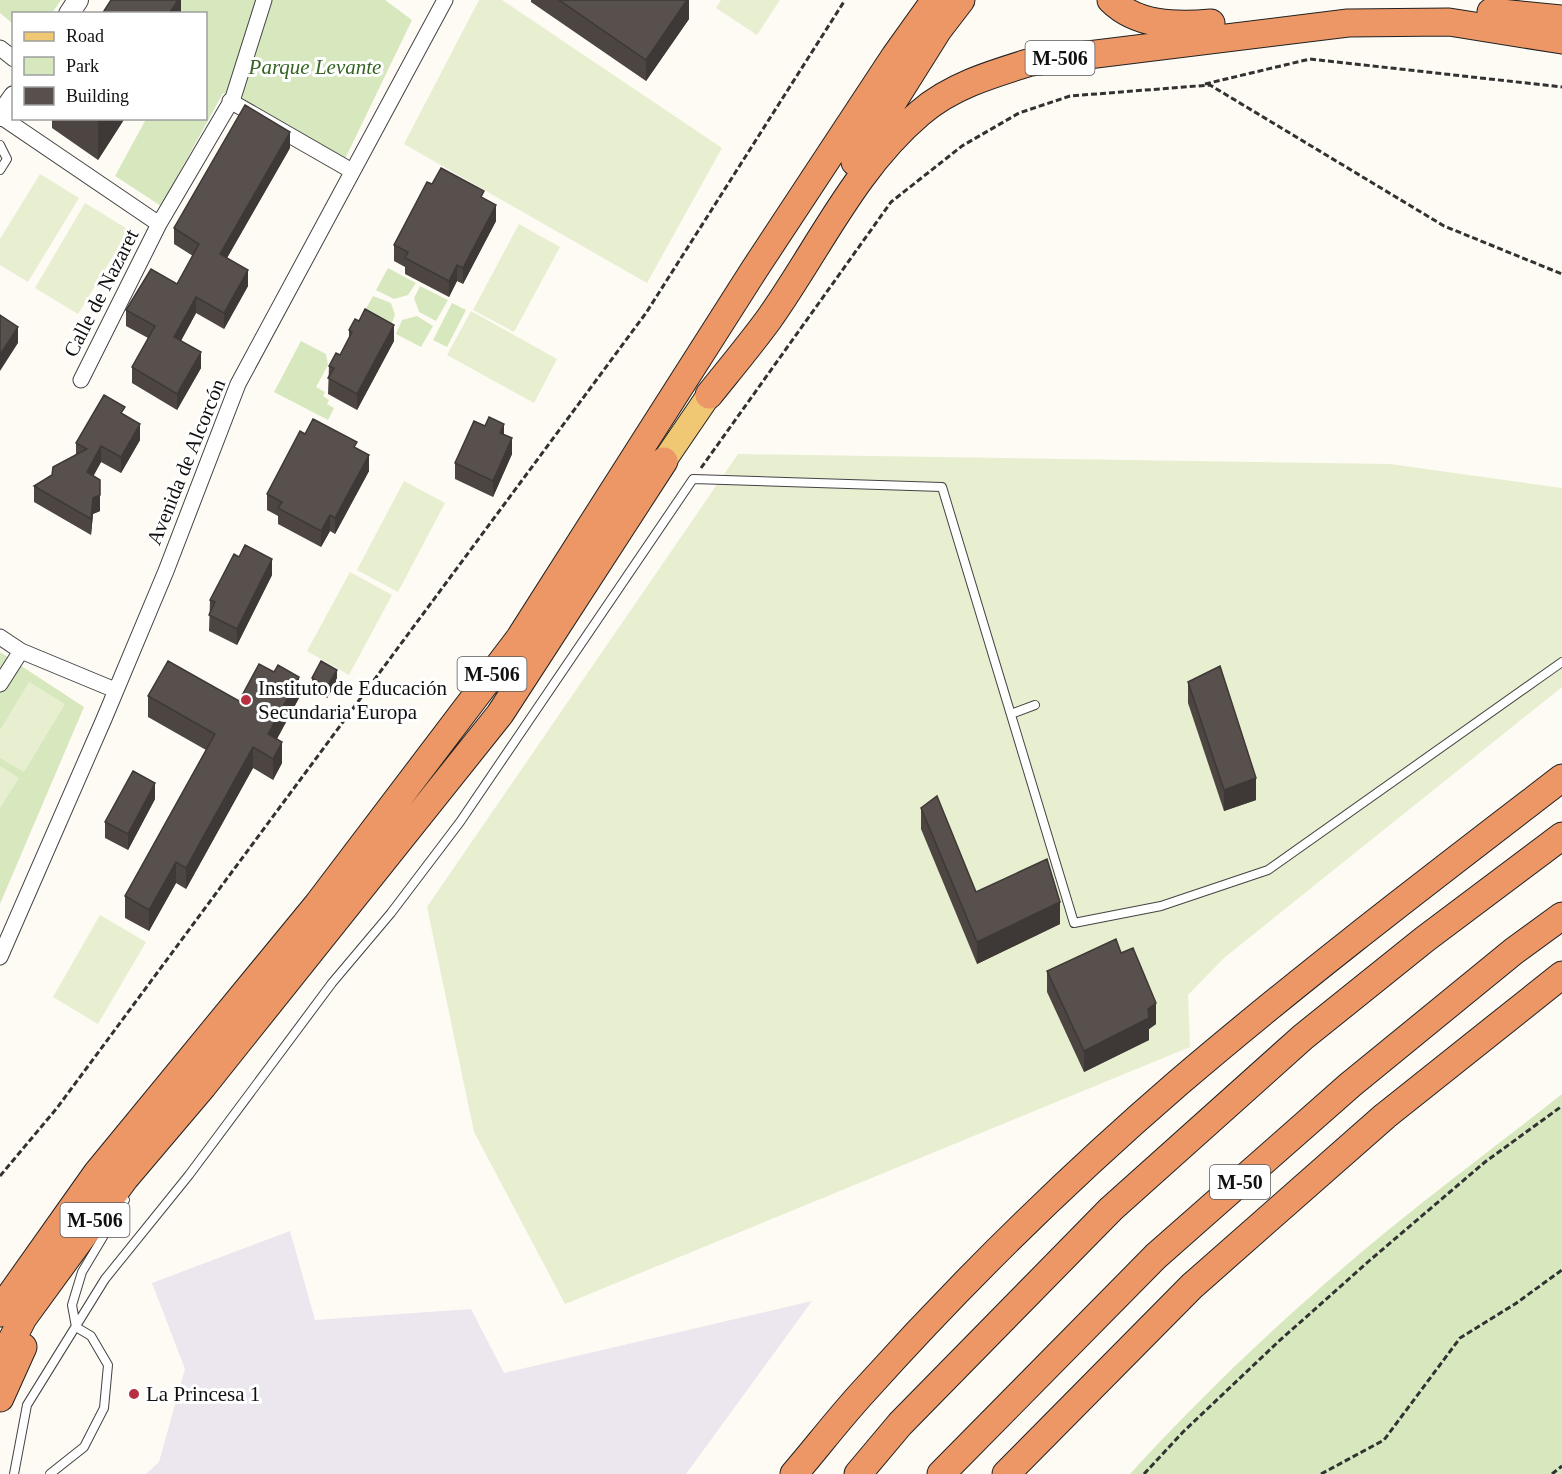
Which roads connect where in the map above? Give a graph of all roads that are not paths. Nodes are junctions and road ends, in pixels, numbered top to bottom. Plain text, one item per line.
1 (264, 0) edge
2 (445, 0) edge
3 (914, 0) edge
4 (935, 0) edge
5 (961, 0) edge
6 (1111, 0) edge
7 (1562, 19) edge
8 (1562, 40) edge
9 (0, 48) edge
10 (12, 57) edge
11 (12, 99) edge
12 (230, 101) junction
13 (0, 116) edge
14 (0, 145) edge
15 (0, 170) edge
16 (352, 171) junction
17 (159, 224) junction
18 (754, 270) junction
19 (81, 380) dead end
20 (709, 395) junction
21 (664, 461) joint
22 (0, 637) edge
23 (21, 651) junction
24 (1562, 662) edge
25 (0, 684) edge
26 (115, 690) junction
27 (1035, 705) dead end
28 (1011, 714) junction
29 (1562, 778) edge
30 (1562, 836) edge
31 (1562, 916) edge
32 (0, 957) edge
33 (1562, 975) edge
34 (203, 1086) junction
35 (97, 1173) junction
36 (127, 1197) dead end
37 (0, 1291) edge
38 (0, 1313) edge
39 (76, 1327) junction
40 (0, 1364) edge
41 (0, 1398) edge
42 (14, 1474) edge
43 (50, 1474) edge
44 (794, 1474) edge
45 (858, 1474) edge
46 (941, 1474) edge
47 (1006, 1474) edge

1 - 12 street, Calle de Nazaret
2 - 16 street, Avenida de Alcorcón
3 - 18 highway
4 - 18 highway, M-506
5 - 20 highway, M-506
6 - 7 highway
8 - 20 highway, M-506
9 - 10 street
11 - 13 street
12 - 16 street
12 - 17 street, Calle de Nazaret
13 - 17 street, Calle de Nazaret
14 - 15 lane
16 - 26 street, Avenida de Alcorcón
17 - 19 street, Calle de Nazaret
18 - 35 highway, M-506
20 - 21 main road, M-506
21 - 34 highway, M-506
22 - 23 street
23 - 25 street
23 - 26 street
24 - 28 lane
26 - 32 street, Avenida de Alcorcón
27 - 28 lane
28 - 39 lane
29 - 44 highway
30 - 45 highway
31 - 46 highway, M-50
33 - 47 highway
34 - 40 highway, M-506
34 - 41 highway
35 - 37 highway
35 - 38 highway, M-506
36 - 39 lane
39 - 42 lane
39 - 43 lane

